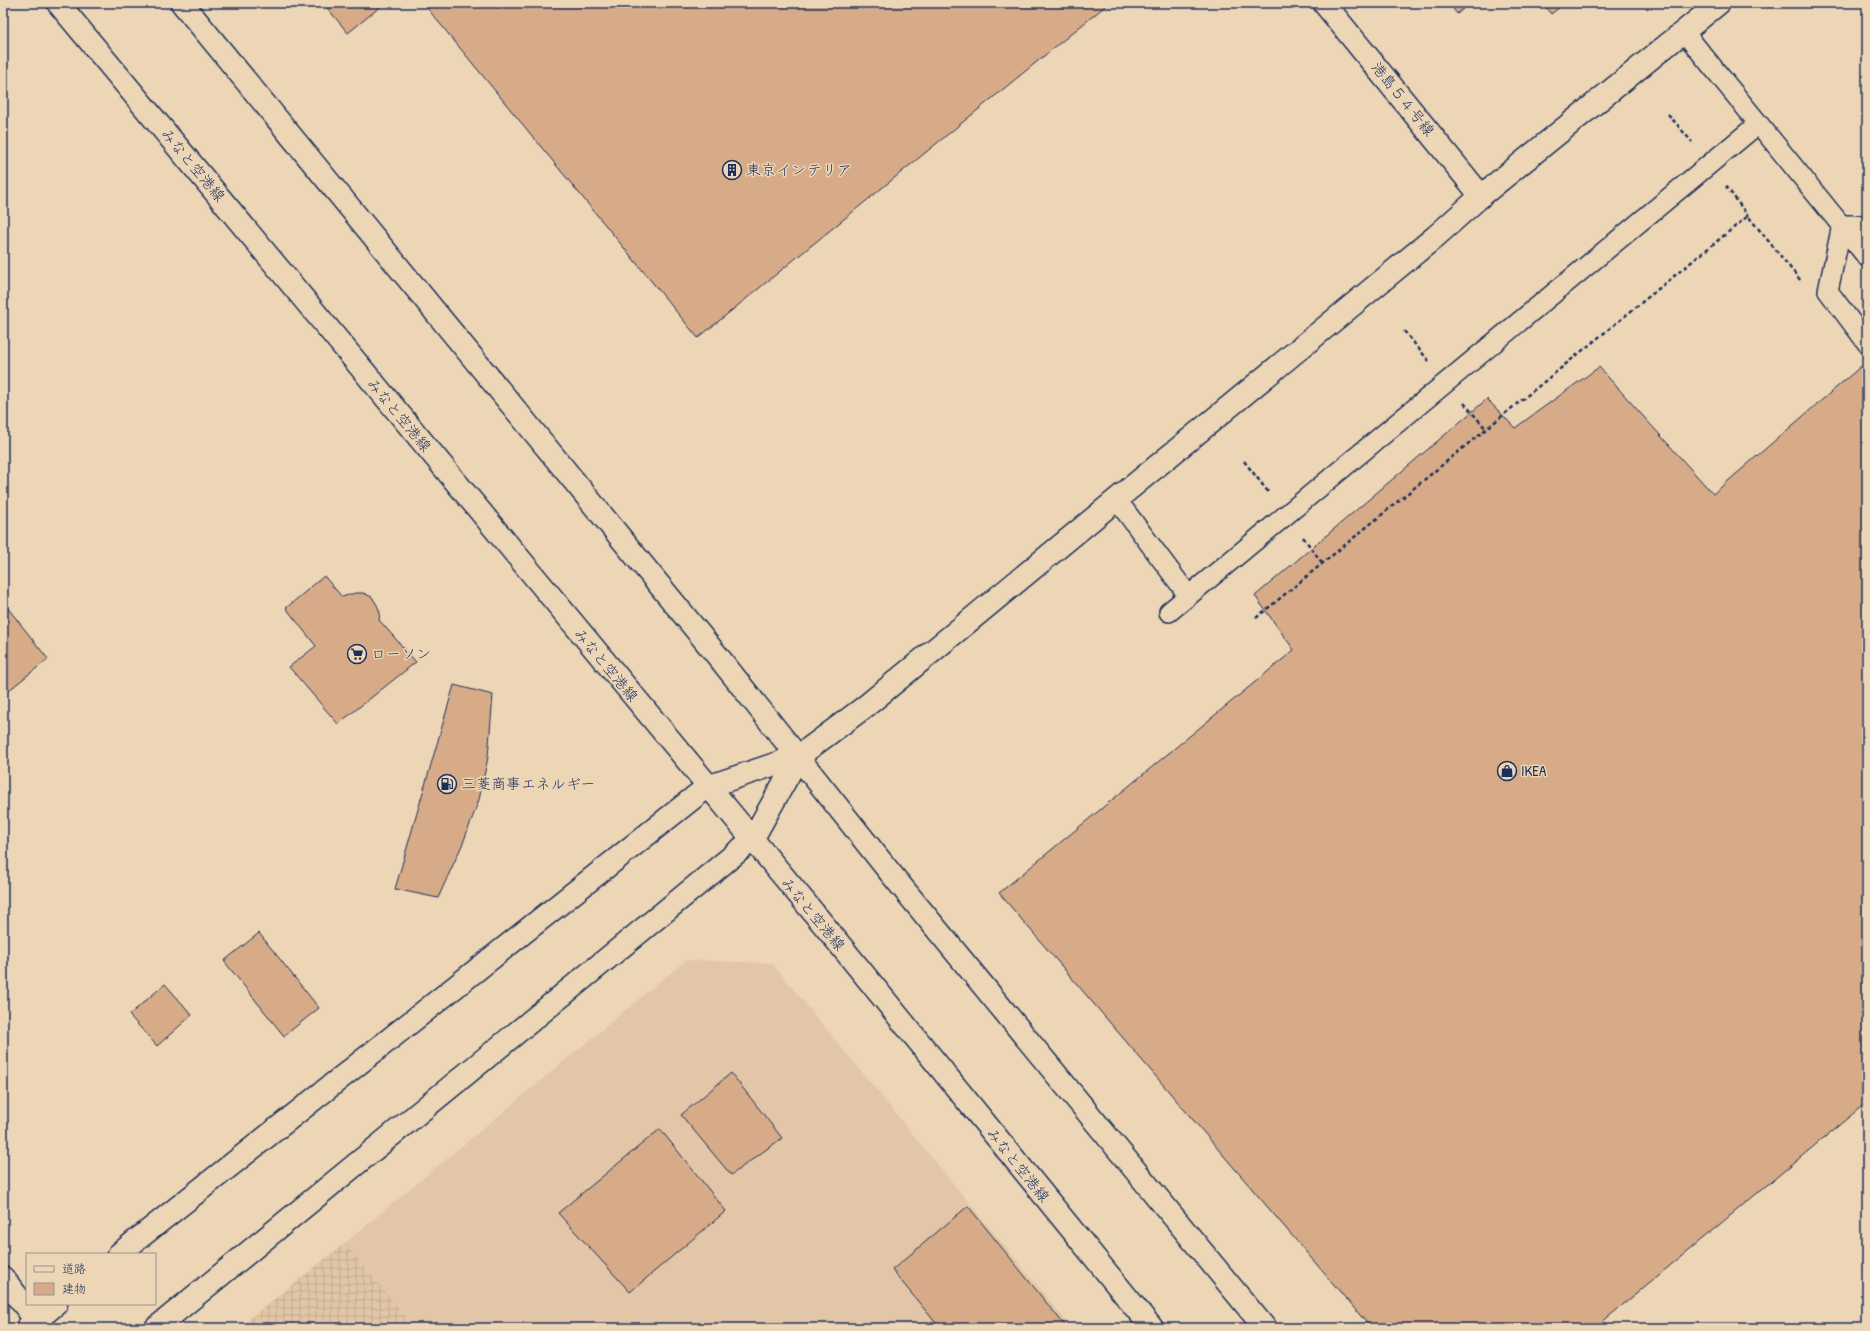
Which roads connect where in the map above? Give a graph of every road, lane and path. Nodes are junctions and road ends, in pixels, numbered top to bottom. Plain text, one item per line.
1 (58, 3) edge
2 (182, 3) edge
3 (1324, 3) edge
4 (1718, 3) edge
5 (1684, 32) junction
6 (1758, 124) junction
7 (1481, 196) junction
8 (1842, 225) junction
9 (1867, 225) edge
10 (1867, 257) edge
11 (1803, 283) dead end
12 (1867, 343) edge
13 (1117, 500) junction
14 (1188, 595) junction
15 (1169, 612) dead end
16 (1256, 618) dead end
17 (799, 756) junction
18 (707, 787) junction
19 (752, 840) junction
20 (120, 1253) edge
21 (3, 1278) edge
22 (55, 1305) edge
23 (35, 1325) edge
24 (156, 1328) edge
25 (1152, 1328) edge
26 (1265, 1328) edge

1 - 18 street, みなと空港線
2 - 17 street
3 - 7 street, 港島５４号線
4 - 5 street
5 - 6 lane
5 - 7 street
6 - 8 lane
6 - 14 lane
7 - 13 street
8 - 9 lane
8 - 10 lane
8 - 12 lane
11 - 16 path
13 - 14 lane
13 - 17 street
14 - 15 lane
17 - 18 street
17 - 19 street
17 - 26 street
18 - 19 street, みなと空港線
18 - 20 street
19 - 24 street
19 - 25 street, みなと空港線
21 - 23 street
22 - 23 street

